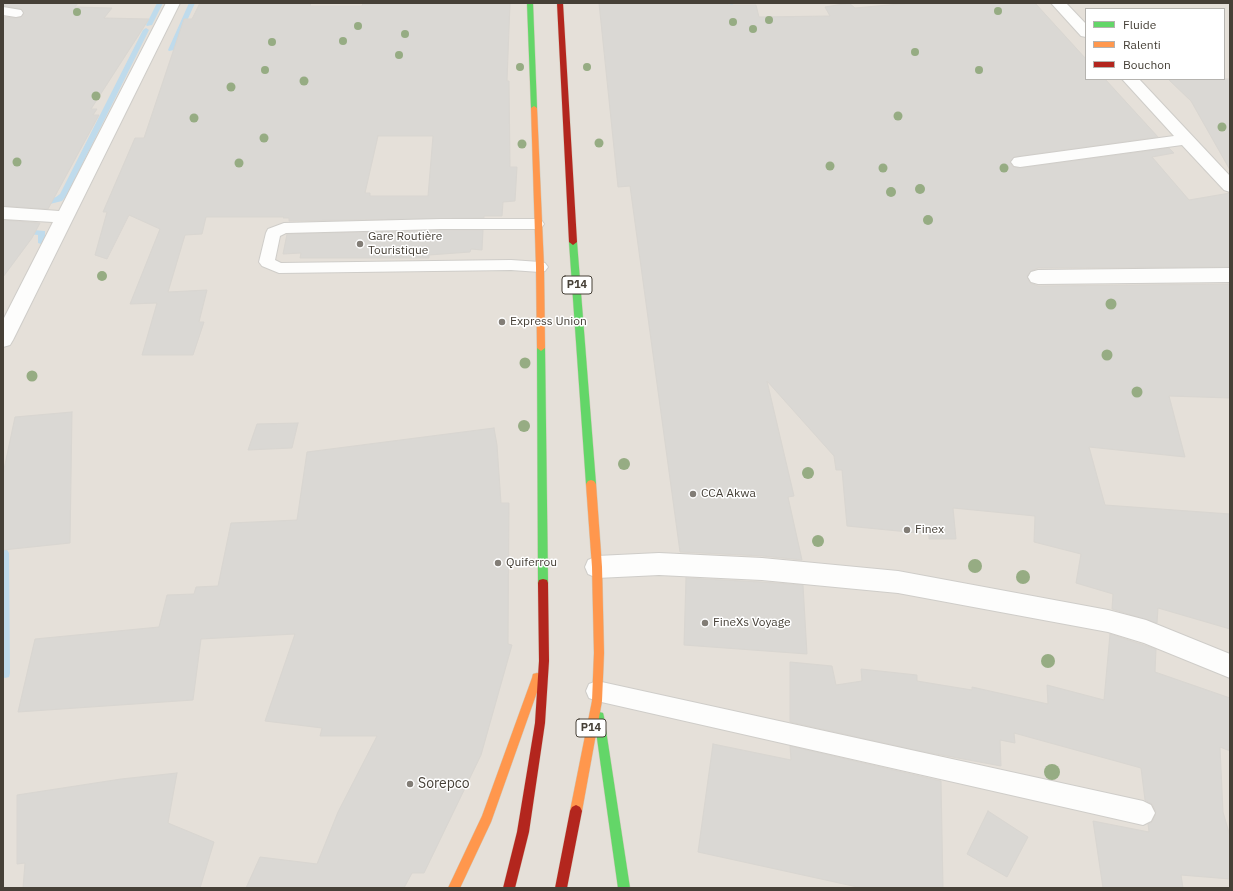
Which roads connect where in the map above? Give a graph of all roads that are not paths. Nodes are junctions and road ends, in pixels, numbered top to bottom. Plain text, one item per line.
1 (173, 3) edge
2 (530, 3) edge
3 (560, 3) edge
4 (1058, 3) edge
5 (1085, 32) edge
6 (1131, 80) edge
7 (1186, 138) junction
8 (1020, 162) dead end
9 (1230, 186) edge
10 (3, 213) edge
11 (65, 217) junction
12 (537, 224) junction
13 (540, 267) junction
14 (1230, 275) edge
15 (1038, 277) dead end
16 (3, 340) edge
17 (597, 567) junction
18 (544, 660) junction
19 (1230, 666) edge
20 (597, 696) junction
21 (1143, 814) dead end
22 (454, 888) edge
23 (509, 888) edge
24 (561, 888) edge
25 (624, 888) edge

1 - 11 street
2 - 12 main road
3 - 17 main road, P14
4 - 5 street
6 - 7 street
7 - 8 street
7 - 9 street
10 - 11 street
11 - 16 street
12 - 13 main road
12 - 13 lane
13 - 18 main road
14 - 15 street
17 - 19 street
17 - 20 main road, P14
18 - 22 main road
18 - 23 main road
20 - 21 lane
20 - 24 main road, P14
20 - 25 main road

